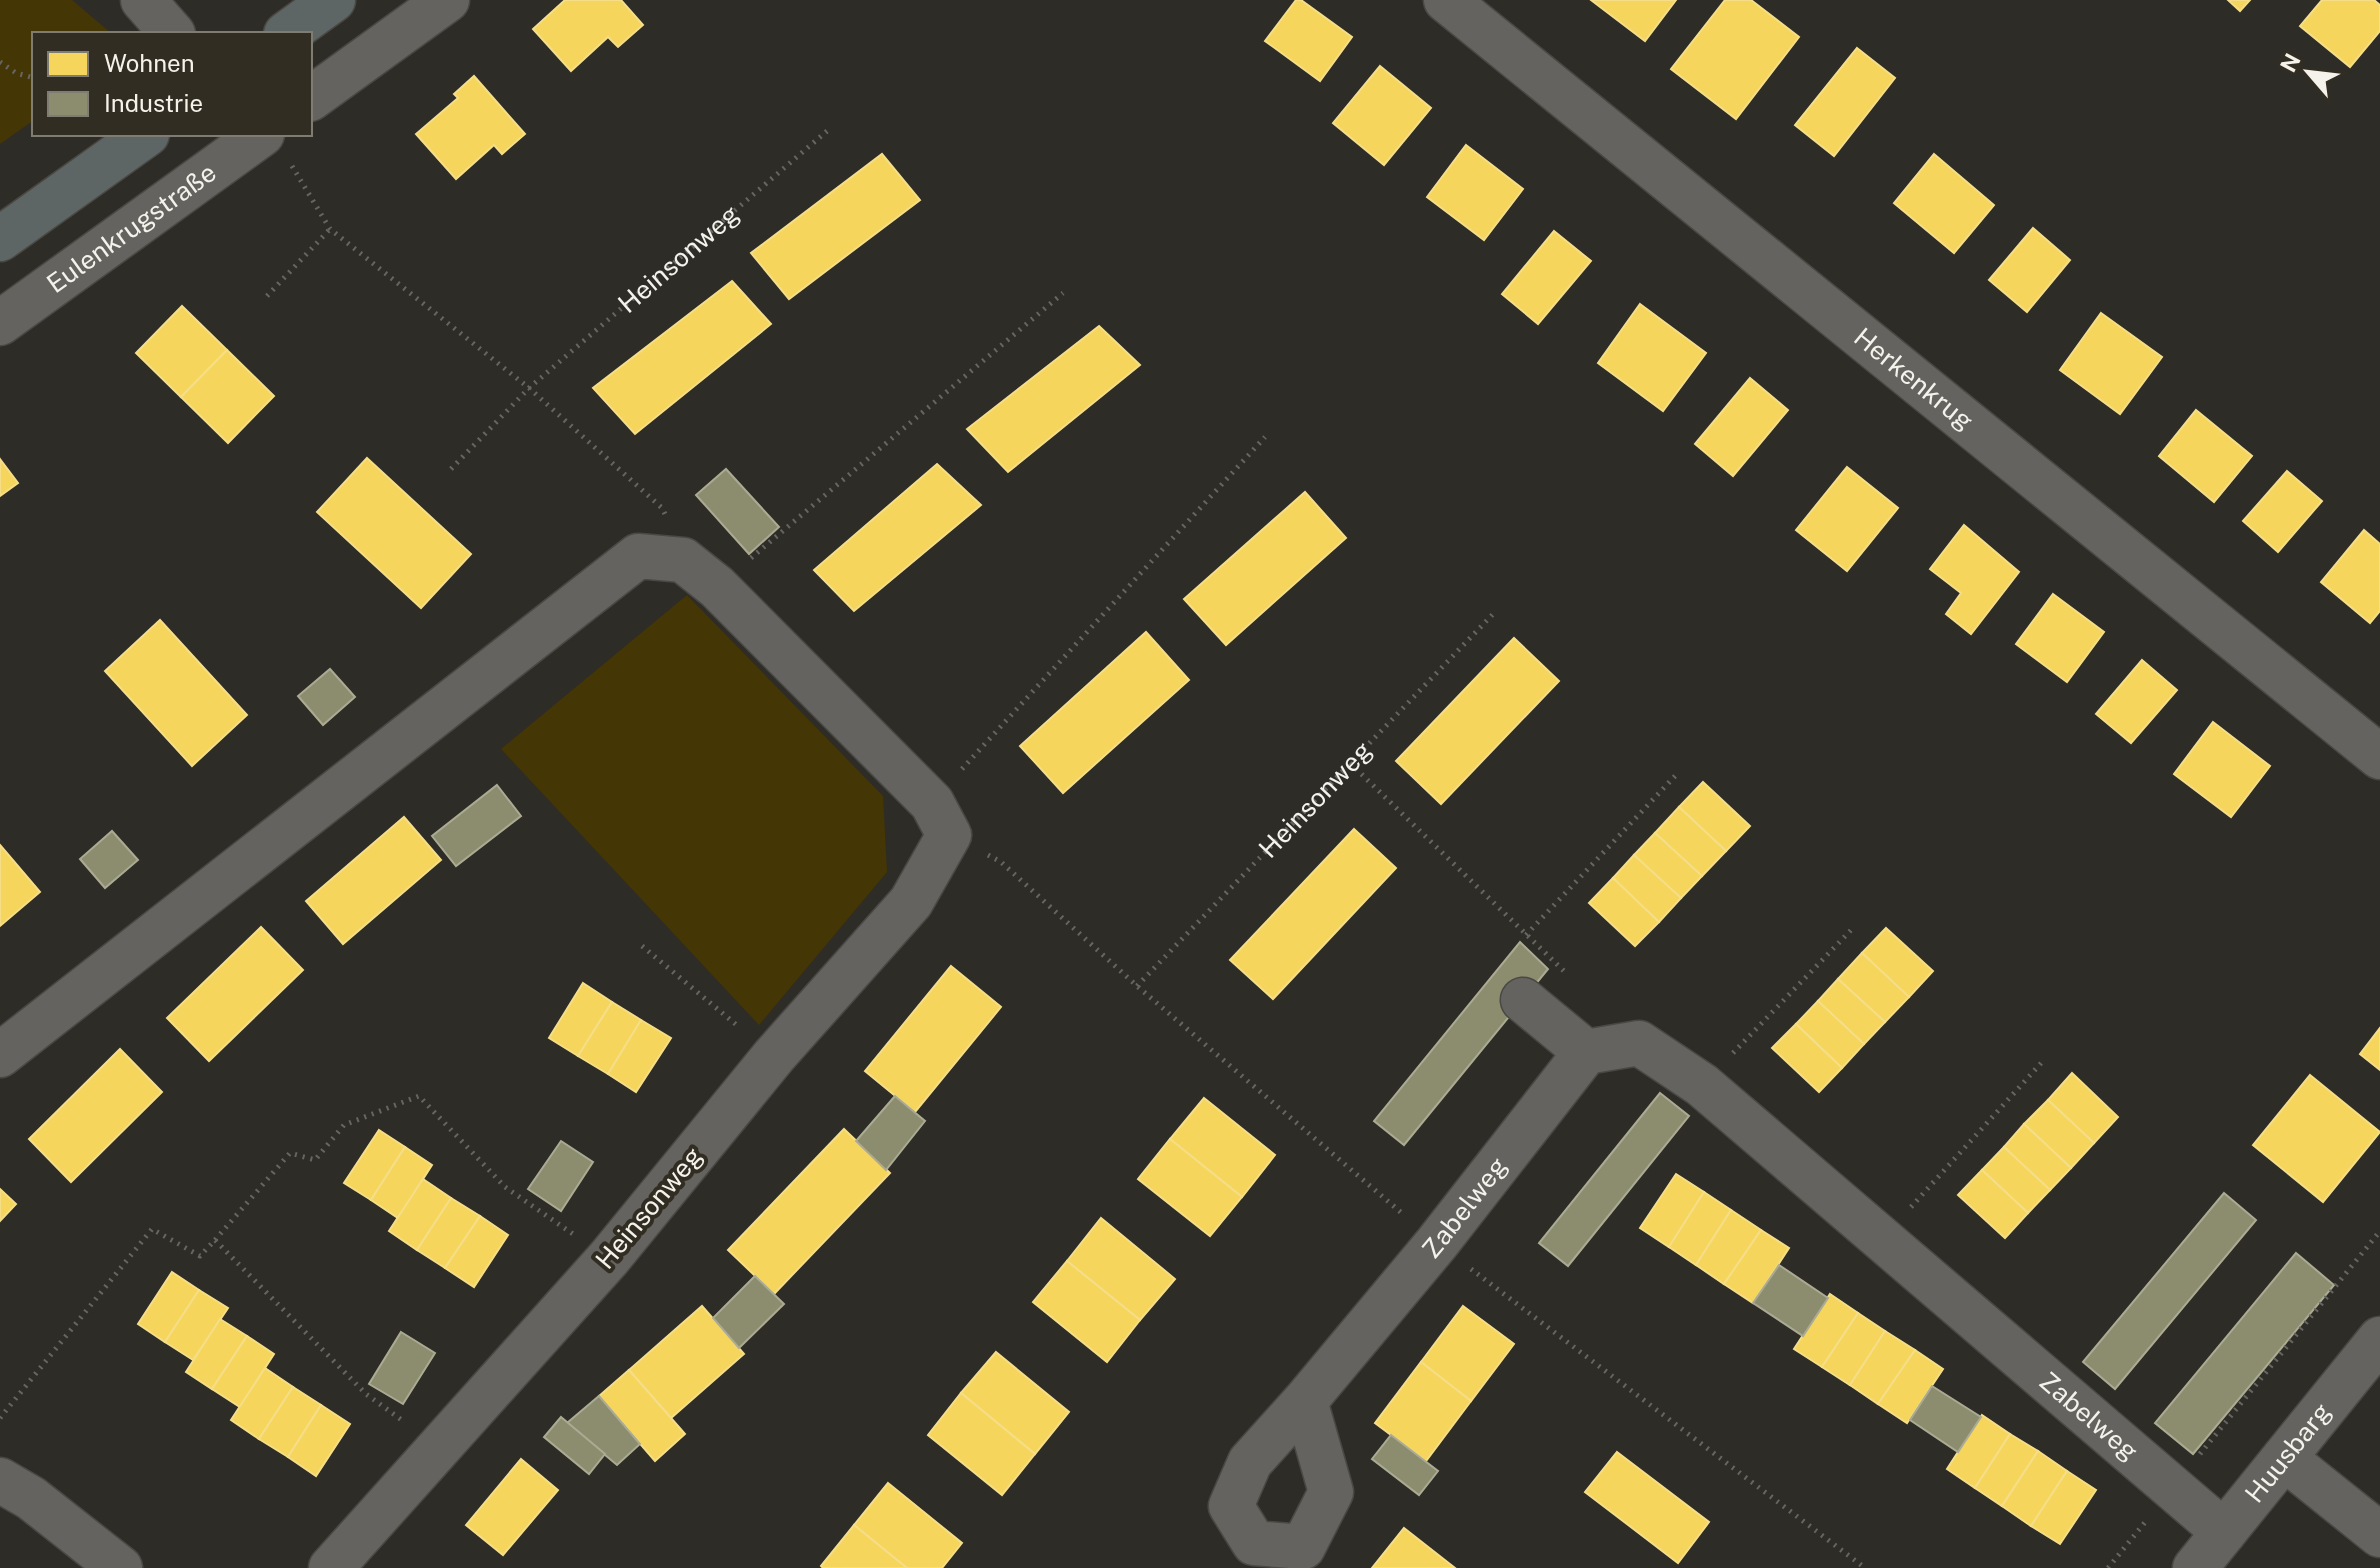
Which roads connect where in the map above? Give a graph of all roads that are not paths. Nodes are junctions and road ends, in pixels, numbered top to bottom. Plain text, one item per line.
1 (143, 0) edge
2 (333, 0) edge
3 (447, 0) edge
4 (1446, 0) edge
5 (171, 32) edge
6 (289, 32) edge
7 (312, 98) edge
8 (144, 136) edge
9 (275, 148) edge
10 (0, 239) edge
11 (0, 323) edge
12 (2380, 757) edge
13 (1523, 1000) dead end
14 (1586, 1052) junction
15 (0, 1055) edge
16 (2380, 1339) edge
17 (1305, 1401) dead end
18 (2284, 1458) junction
19 (0, 1480) edge
20 (2224, 1532) junction
21 (2380, 1535) edge
22 (115, 1567) edge
23 (331, 1568) edge
24 (2195, 1568) edge

1 - 5 street
2 - 6 main road
3 - 7 street
4 - 12 street, Herkenkrug
8 - 10 main road
9 - 11 street, Eulenkrugstraße
13 - 14 street
14 - 17 street, Zabelweg
14 - 20 street, Zabelweg
15 - 23 street, Heinsonweg
16 - 18 street, Huusbarg
18 - 20 street, Huusbarg
18 - 21 street
19 - 22 street
20 - 24 street, Huusbarg

